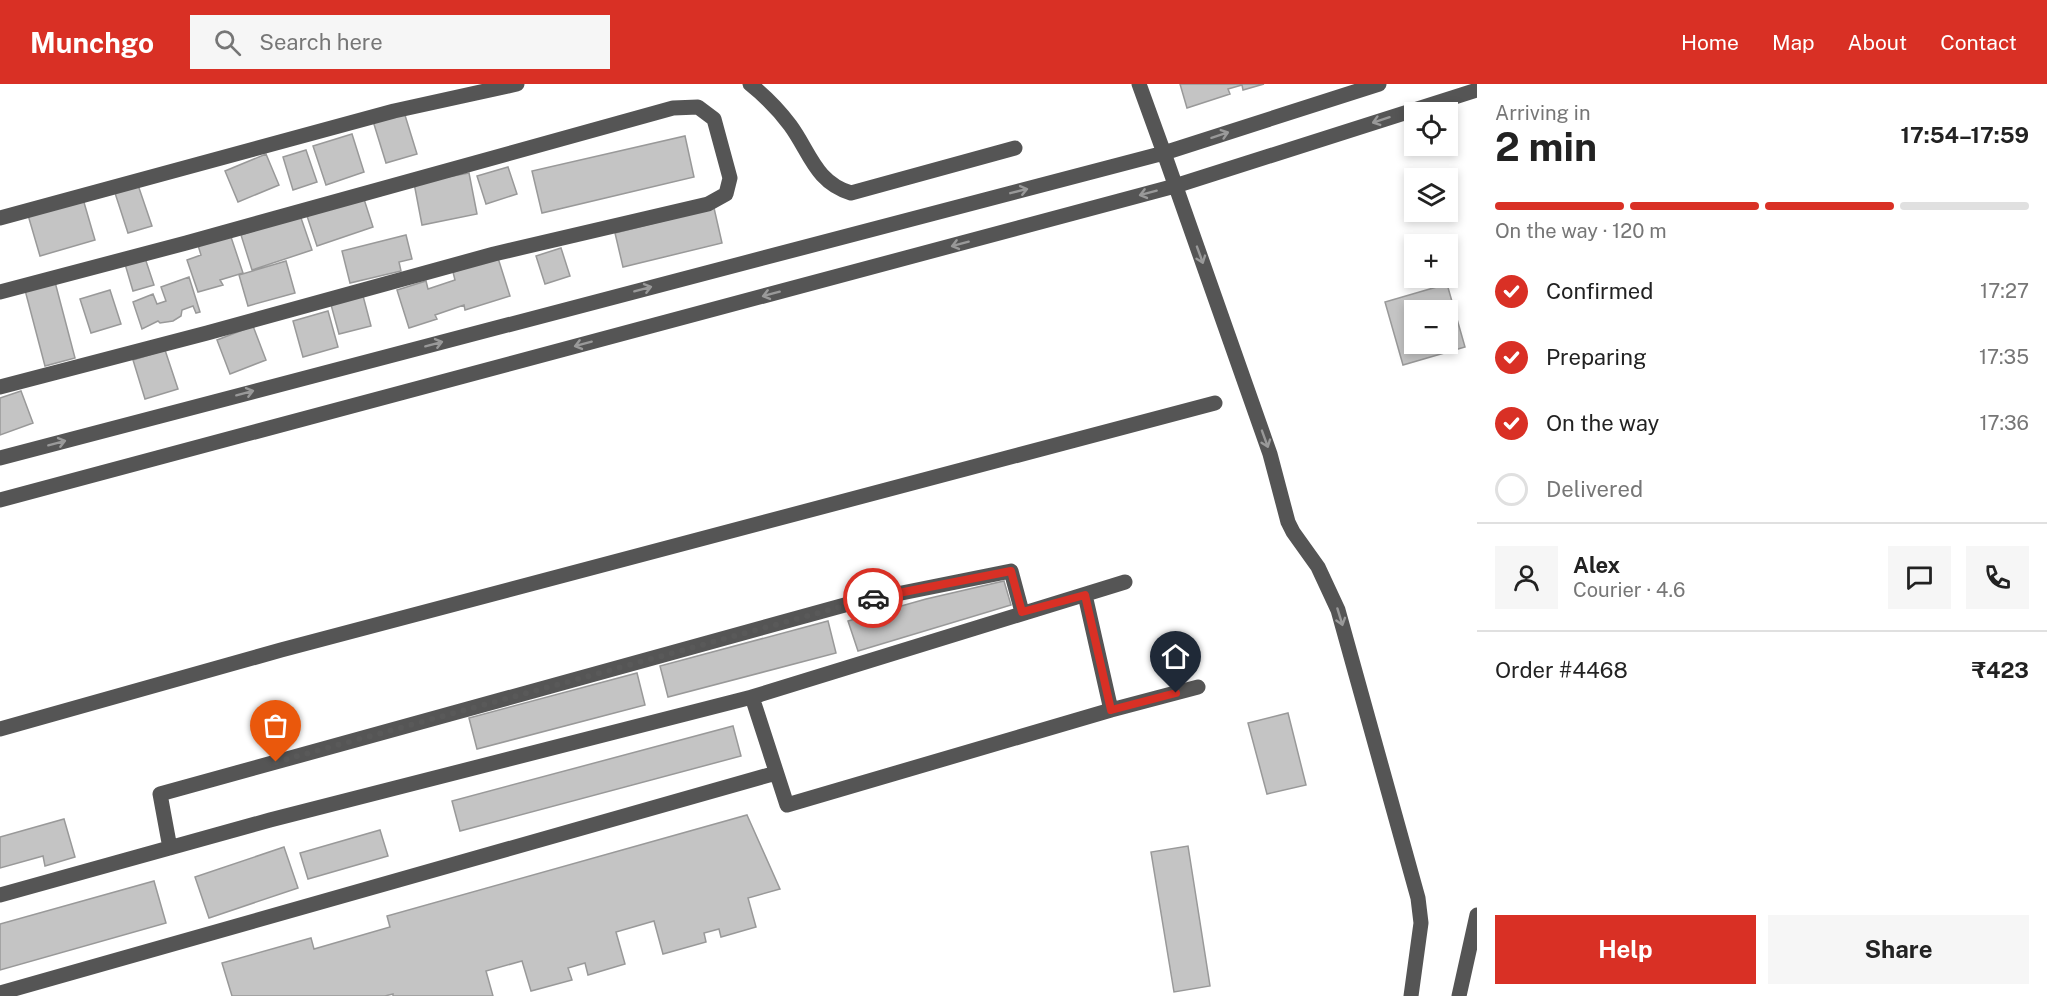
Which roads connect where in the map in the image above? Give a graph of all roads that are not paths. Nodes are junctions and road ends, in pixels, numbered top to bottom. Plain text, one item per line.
1 (517, 84) edge
2 (750, 84) edge
3 (1139, 84) edge
4 (1379, 84) edge
5 (1477, 90) edge
6 (1015, 148) dead end
7 (1164, 153) junction
8 (1175, 186) junction
9 (0, 218) edge
10 (0, 292) edge
11 (0, 387) edge
12 (1215, 403) dead end
13 (0, 458) edge
14 (0, 500) edge
15 (1125, 582) dead end
16 (1085, 595) junction
17 (1022, 612) junction
18 (1198, 687) dead end
19 (752, 697) junction
20 (1111, 710) junction
21 (0, 729) edge
22 (776, 773) junction
23 (170, 848) junction
24 (0, 894) edge
25 (1477, 915) edge
26 (0, 993) edge
27 (1411, 996) edge
28 (1459, 996) edge

1 - 9 street
2 - 6 street
3 - 7 street
7 -> 4 street
5 -> 8 street
7 - 8 street
13 -> 7 street
8 -> 14 street
8 -> 27 street
10 - 11 street
12 - 21 street
15 - 16 street
16 - 17 street
16 - 20 street
17 - 19 street
17 - 23 street
18 - 20 street
19 - 22 street
19 - 23 street
20 - 22 street
22 - 26 street
23 - 24 street
25 - 28 street

